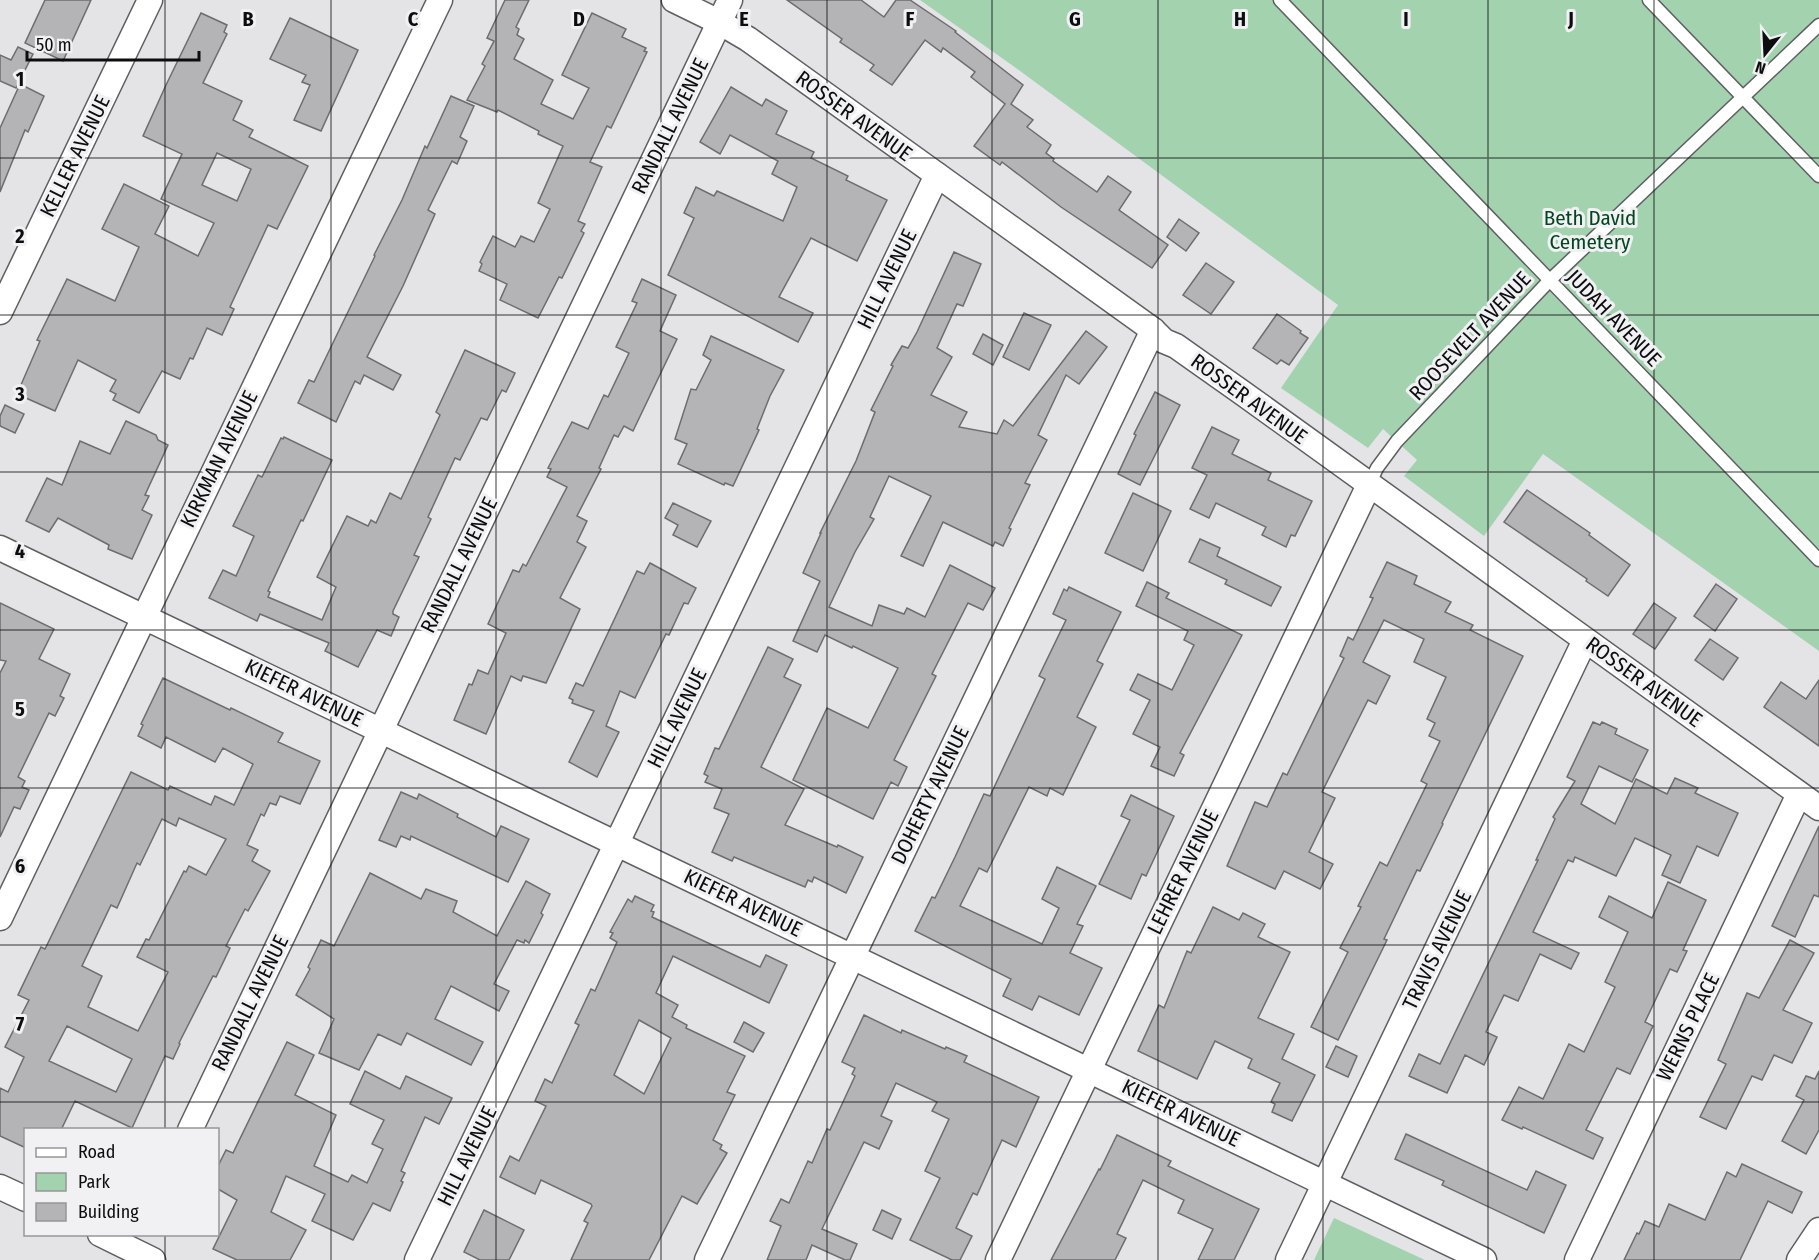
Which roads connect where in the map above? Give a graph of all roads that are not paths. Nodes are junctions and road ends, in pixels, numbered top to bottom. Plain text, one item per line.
1 (150, 0) edge
2 (440, 0) edge
3 (674, 0) edge
4 (730, 0) edge
5 (1280, 0) edge
6 (1649, 0) edge
7 (720, 22) junction
8 (1819, 26) edge
9 (1743, 98) junction
10 (937, 175) junction
11 (1819, 176) edge
12 (1550, 280) junction
13 (0, 312) edge
14 (1153, 330) junction
15 (1369, 485) junction
16 (0, 548) edge
17 (1819, 560) edge
18 (144, 617) junction
19 (1585, 640) junction
20 (380, 730) junction
21 (1799, 794) junction
22 (1819, 808) edge
23 (617, 843) junction
24 (0, 918) edge
25 (853, 956) junction
26 (1089, 1069) junction
27 (191, 1128) edge
28 (1325, 1183) junction
29 (0, 1187) edge
30 (24, 1198) edge
31 (1819, 1230) edge
32 (104, 1236) edge
33 (138, 1251) edge
34 (417, 1260) edge
35 (707, 1260) edge
36 (998, 1260) edge
37 (1288, 1260) edge
38 (1484, 1260) edge
39 (1577, 1260) edge
40 (1799, 1260) edge

1 - 13 street, KELLER AVENUE
2 - 18 street, KIRKMAN AVENUE
3 - 7 street, ROSSER AVENUE
4 - 7 street, RANDALL AVENUE
5 - 12 lane, JUDAH AVENUE
6 - 9 lane
7 - 10 street, ROSSER AVENUE
7 - 20 street, RANDALL AVENUE
8 - 9 lane, ROOSEVELT AVENUE
9 - 11 lane
9 - 12 lane, ROOSEVELT AVENUE
10 - 14 street, ROSSER AVENUE
10 - 23 street, HILL AVENUE
12 - 15 lane, ROOSEVELT AVENUE
12 - 17 lane, JUDAH AVENUE
14 - 15 street, ROSSER AVENUE
14 - 25 street, DOHERTY AVENUE
15 - 19 street, ROSSER AVENUE
15 - 26 street, LEHRER AVENUE
16 - 18 street, KIEFER AVENUE
18 - 20 street, KIEFER AVENUE
18 - 24 street, KIRKMAN AVENUE
19 - 21 street, ROSSER AVENUE
19 - 28 street, TRAVIS AVENUE
20 - 23 street, KIEFER AVENUE
20 - 27 street, RANDALL AVENUE
21 - 22 street, ROSSER AVENUE
21 - 39 street, WERNS PLACE
23 - 25 street, KIEFER AVENUE
23 - 34 street, HILL AVENUE
25 - 26 street, KIEFER AVENUE
25 - 35 street, DOHERTY AVENUE
26 - 28 street, KIEFER AVENUE
26 - 36 street, LEHRER AVENUE
28 - 37 street, TRAVIS AVENUE
28 - 38 street, KIEFER AVENUE
29 - 30 street
31 - 40 street
32 - 33 street

